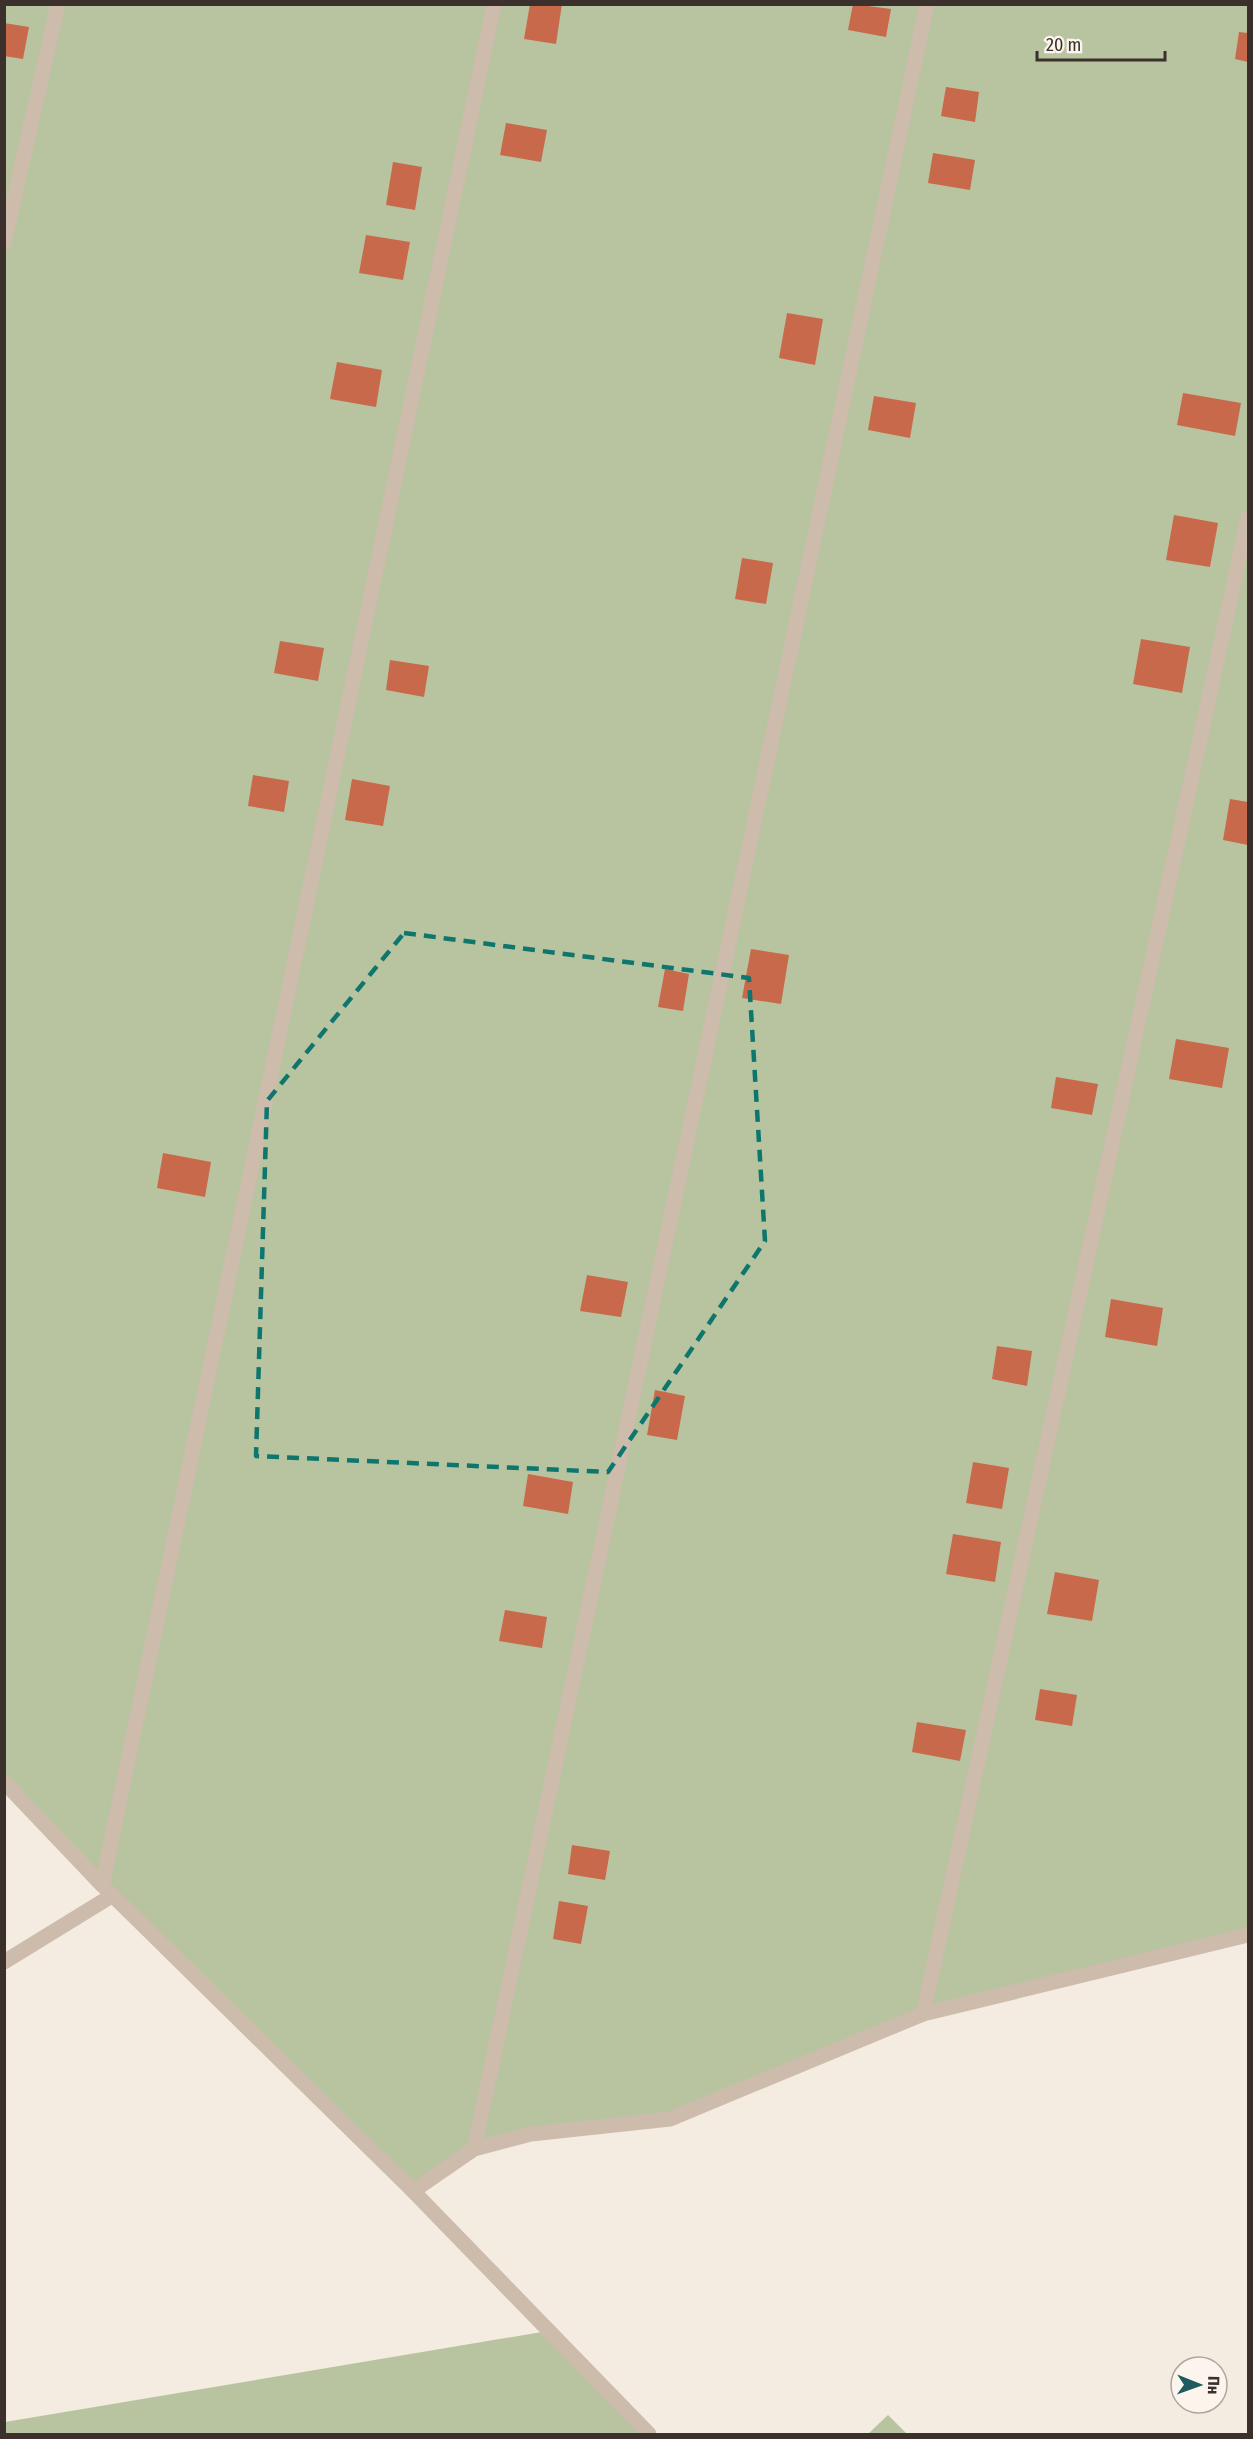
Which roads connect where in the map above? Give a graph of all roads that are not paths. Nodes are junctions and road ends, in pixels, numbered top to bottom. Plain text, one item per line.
1 (58, 4) edge
2 (494, 4) edge
3 (927, 4) edge
4 (4, 243) edge
5 (1248, 518) edge
6 (4, 1782) edge
7 (107, 1890) junction
8 (1248, 1935) edge
9 (4, 1962) edge
10 (923, 2014) junction
11 (474, 2149) junction
12 (413, 2191) junction
13 (649, 2434) edge

1 - 4 street
2 - 7 street
3 - 11 street
5 - 10 street
6 - 7 street
7 - 9 street
7 - 12 street
8 - 10 street
10 - 11 street
11 - 12 street
12 - 13 street

